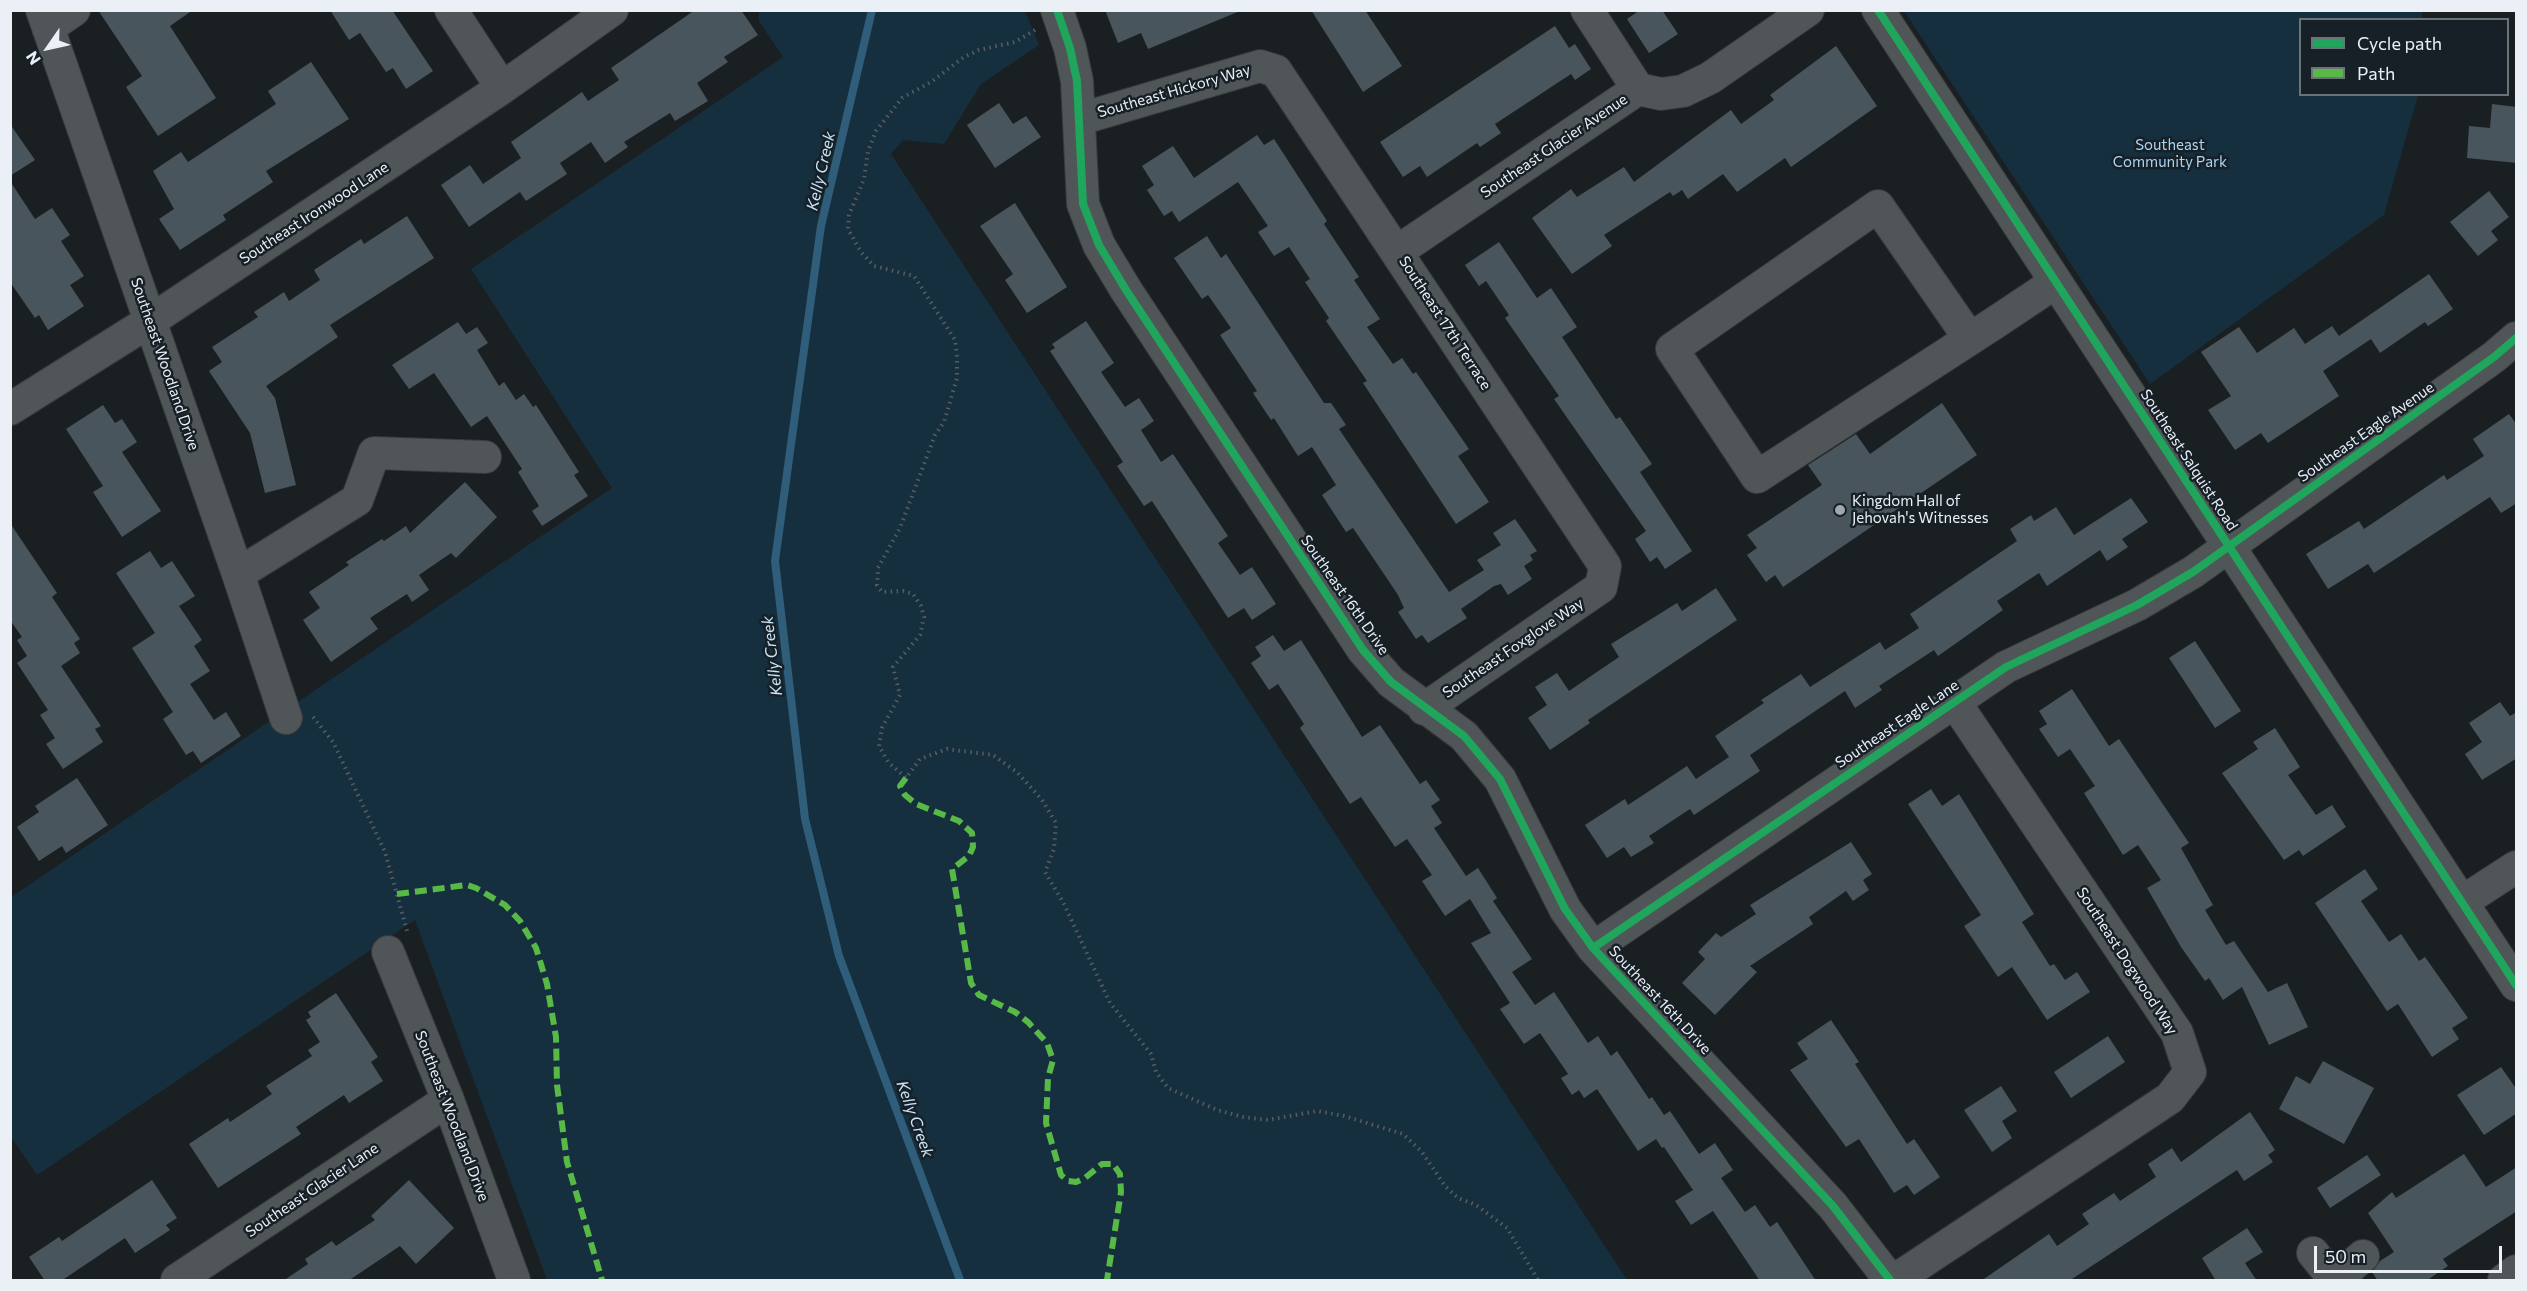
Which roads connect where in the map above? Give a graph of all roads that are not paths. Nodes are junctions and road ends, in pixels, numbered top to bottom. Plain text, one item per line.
1 (74, 10) edge
2 (451, 10) edge
3 (612, 10) edge
4 (1587, 10) edge
5 (1808, 10) edge
6 (1878, 10) edge
7 (1059, 16) edge
8 (45, 19) edge
9 (1269, 67) joint
10 (502, 88) junction
11 (1638, 89) junction
12 (1080, 119) junction
13 (1398, 251) junction
14 (2056, 282) junction
15 (150, 321) junction
16 (2517, 338) edge
17 (1970, 339) junction
18 (10, 409) edge
19 (485, 457) dead end
20 (2229, 546) junction
21 (238, 574) junction
22 (1601, 587) joint
23 (1954, 701) junction
24 (1424, 709) junction
25 (286, 718) road end
26 (2517, 867) edge
27 (2462, 902) junction
28 (1593, 948) junction
29 (388, 952) road end
30 (2517, 986) edge
31 (448, 1100) junction
32 (2313, 1252) dead end
33 (2363, 1256) dead end
34 (2517, 1271) edge
35 (2335, 1280) edge
36 (177, 1281) edge
37 (514, 1281) edge
38 (1892, 1281) edge
39 (2504, 1281) edge

1 - 8 street
2 - 10 street
3 - 10 street, Southeast Ironwood Lane
4 - 11 street
5 - 11 street, Southeast Glacier Avenue
6 - 14 street, Southeast Salquist Road
7 - 12 street, Southeast 16th Drive
8 - 15 street, Southeast Woodland Drive
9 - 12 street, Southeast Hickory Way
9 - 13 street, Southeast 17th Terrace
10 - 15 street, Southeast Ironwood Lane
11 - 13 street, Southeast Glacier Avenue
12 - 24 street, Southeast 16th Drive
13 - 22 street, Southeast 17th Terrace
14 - 17 street
14 - 20 street, Southeast Salquist Road
15 - 18 street, Southeast Ironwood Lane
15 - 21 street, Southeast Woodland Drive
16 - 20 street, Southeast Eagle Avenue
17 - 17 street
19 - 21 street
20 - 23 street, Southeast Eagle Lane
20 - 27 street, Southeast Salquist Road
21 - 25 street, Southeast Woodland Drive
22 - 24 street, Southeast Foxglove Way
23 - 28 street, Southeast Eagle Lane
23 - 38 street, Southeast Dogwood Way
24 - 28 street, Southeast 16th Drive
26 - 27 street
27 - 30 street, Southeast Salquist Road
28 - 38 street, Southeast 16th Drive
29 - 31 street, Southeast Woodland Drive
31 - 36 street, Southeast Glacier Lane
31 - 37 street, Southeast Woodland Drive
32 - 35 street
33 - 35 street
34 - 39 street

